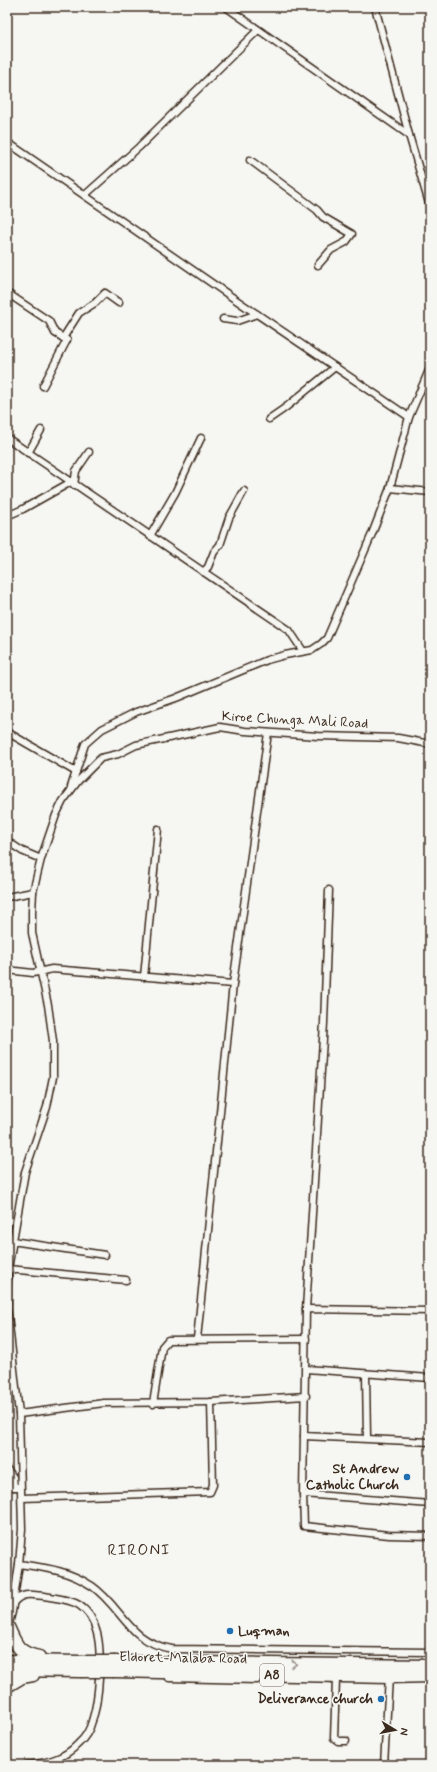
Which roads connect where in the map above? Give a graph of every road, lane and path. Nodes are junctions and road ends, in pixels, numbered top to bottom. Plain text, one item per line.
1 (226, 7) edge
2 (375, 7) edge
3 (258, 30) junction
4 (408, 135) junction
5 (7, 142) edge
6 (250, 160) dead end
7 (85, 194) junction
8 (430, 207) edge
9 (318, 265) dead end
10 (7, 293) edge
11 (119, 302) dead end
12 (257, 314) junction
13 (223, 319) dead end
14 (63, 338) junction
15 (335, 367) junction
16 (430, 368) edge
17 (44, 386) dead end
18 (410, 417) junction
19 (269, 419) dead end
20 (41, 430) dead end
21 (7, 438) edge
22 (201, 438) dead end
23 (89, 452) dead end
24 (28, 453) junction
25 (72, 484) junction
26 (390, 488) junction
27 (244, 491) dead end
28 (430, 492) edge
29 (7, 516) edge
30 (150, 536) junction
31 (203, 572) junction
32 (303, 651) junction
33 (7, 732) edge
34 (268, 733) junction
35 (430, 744) edge
36 (76, 772) junction
37 (68, 794) junction
38 (158, 828) dead end
39 (7, 841) edge
40 (41, 859) junction
41 (329, 890) dead end
42 (33, 892) junction
43 (7, 897) edge
44 (7, 970) edge
45 (40, 971) junction
46 (144, 977) junction
47 (233, 984) junction
48 (12, 1241) junction
49 (105, 1255) dead end
50 (8, 1269) edge
51 (126, 1280) dead end
52 (306, 1309) junction
53 (430, 1311) edge
54 (197, 1339) junction
55 (306, 1339) junction
56 (306, 1369) junction
57 (366, 1374) junction
58 (430, 1378) edge
59 (306, 1396) junction
60 (211, 1402) junction
61 (153, 1404) junction
62 (19, 1414) junction
63 (304, 1436) junction
64 (367, 1438) junction
65 (430, 1442) edge
66 (7, 1469) edge
67 (10, 1487) edge
68 (21, 1488) junction
69 (303, 1494) junction
70 (22, 1498) junction
71 (430, 1504) edge
72 (430, 1536) edge
73 (19, 1564) junction
74 (14, 1602) junction
75 (8, 1628) edge
76 (430, 1652) edge
77 (7, 1661) edge
78 (59, 1666) junction
79 (430, 1666) edge
80 (114, 1667) junction
81 (7, 1670) edge
82 (430, 1676) edge
83 (149, 1677) dead end
84 (336, 1680) junction
85 (389, 1680) junction
86 (7, 1686) edge
87 (346, 1742) dead end
88 (7, 1764) edge
89 (10, 1765) edge
90 (26, 1765) edge
91 (384, 1765) edge

1 - 3 street
2 - 4 street
3 - 4 street
3 - 7 street
4 - 8 street
5 - 7 street
6 - 9 street
7 - 12 street
10 - 14 street
11 - 14 street
12 - 13 street
12 - 15 street
14 - 17 street
15 - 18 street
15 - 19 street
16 - 18 street
18 - 26 street
20 - 24 street
21 - 24 street
22 - 30 street
23 - 25 street
24 - 25 street
25 - 29 street
25 - 30 street
26 - 28 street
26 - 32 street
27 - 31 street
30 - 31 street
31 - 32 street
32 - 36 street
33 - 36 street
34 - 35 street, Kiroe Chunga Mali Road
34 - 37 street, Kiroe Chunga Mali Road
34 - 47 street
36 - 37 street
37 - 40 street, Kiroe Chunga Mali Road
38 - 46 street
39 - 40 street
40 - 42 street, Kiroe Chunga Mali Road
41 - 52 street
42 - 43 street
42 - 45 street, Kiroe Chunga Mali Road
44 - 45 street
45 - 46 street
45 - 48 street, Kiroe Chunga Mali Road
46 - 47 street
47 - 54 street
48 - 49 street
48 - 50 street, Kiroe Chunga Mali Road
50 - 51 street
50 - 62 street, Kiroe Chunga Mali Road
52 - 53 street
52 - 55 street
54 - 55 street
54 - 61 street
55 - 56 street
56 - 57 street
56 - 59 street
57 - 58 street
57 - 64 street
59 - 60 street
59 - 63 street
60 - 61 street
60 - 70 street
61 - 62 street
62 - 68 street, Kiroe Chunga Mali Road
63 - 64 street
63 - 69 street
64 - 65 street
66 - 67 street
67 - 68 street
68 - 70 street, Kiroe Chunga Mali Road
69 - 71 street
69 - 72 street
70 - 73 street, Kiroe Chunga Mali Road
73 - 74 street, Kiroe Chunga Mali Road
73 - 76 street
74 - 75 street, Kiroe Chunga Mali Road
74 - 90 street
75 - 78 highway
77 - 78 highway, Eldoret-Malaba Road / A8
78 - 80 highway, Eldoret-Malaba Road / A8, bridge
78 - 81 highway, Eldoret-Malaba Road / A8
78 - 86 highway
80 -> 79 highway, Eldoret-Malaba Road / A8
80 - 85 highway, Eldoret-Malaba Road / A8
82 - 85 highway, Eldoret-Malaba Road / A8
83 - 84 street
84 - 85 street
84 - 87 street
85 - 91 street
88 - 89 street

